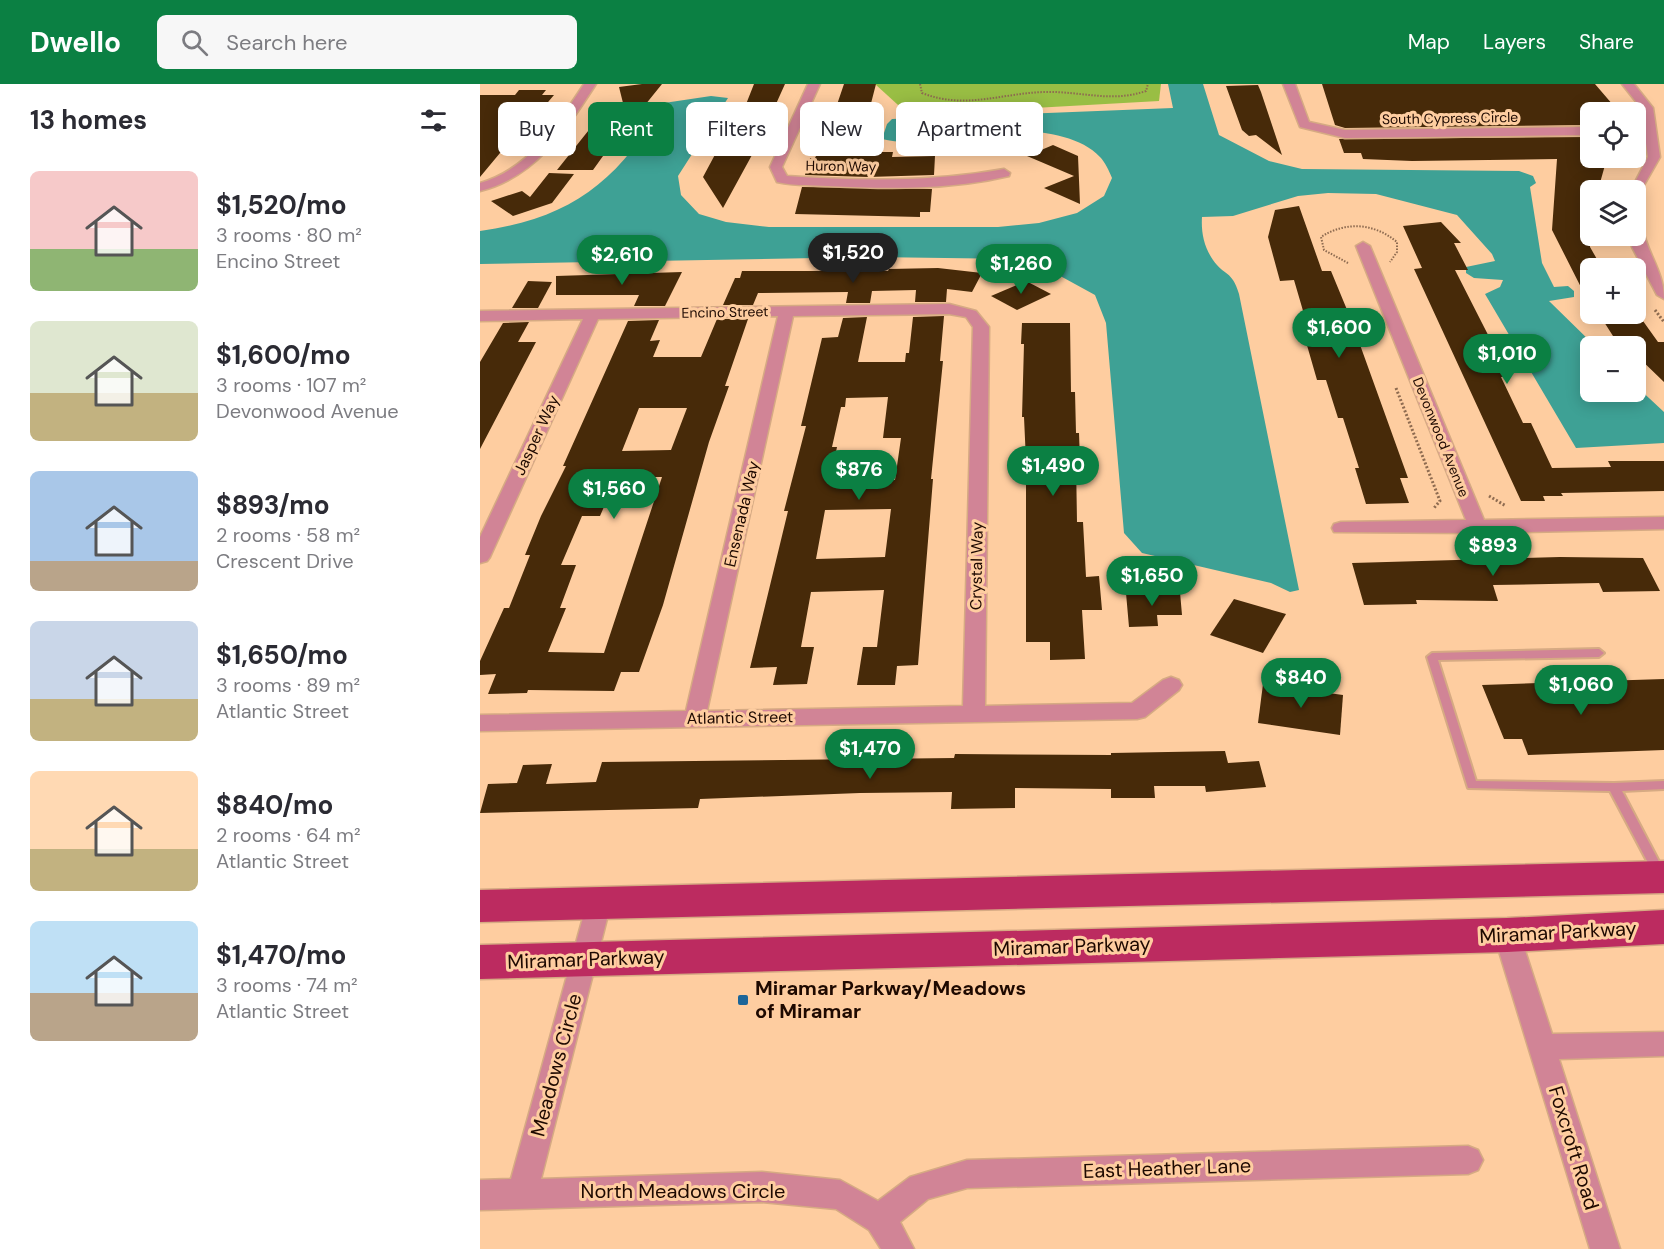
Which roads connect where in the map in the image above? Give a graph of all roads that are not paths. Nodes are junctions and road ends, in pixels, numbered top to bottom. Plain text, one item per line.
1 (590, 84) edge
2 (814, 84) edge
3 (1289, 84) edge
4 (1628, 84) edge
5 (1580, 130) edge
6 (1648, 130) joint
7 (1004, 173) dead end
8 (1641, 180) edge
9 (487, 186) edge
10 (1363, 246) dead end
11 (1639, 246) edge
12 (1664, 295) edge
13 (787, 311) junction
14 (593, 314) junction
15 (970, 314) joint
16 (480, 316) edge
17 (1664, 523) edge
18 (1341, 528) dead end
19 (1478, 528) junction
20 (480, 557) edge
21 (1599, 653) dead end
22 (1171, 685) dead end
23 (974, 714) junction
24 (695, 717) junction
25 (480, 723) edge
26 (1664, 785) edge
27 (1614, 787) junction
28 (1663, 879) edge
29 (599, 903) junction
30 (480, 906) edge
31 (1664, 927) edge
32 (1507, 935) junction
33 (583, 959) junction
34 (480, 962) edge
35 (1664, 1044) edge
36 (1543, 1047) junction
37 (1467, 1160) dead end
38 (522, 1193) junction
39 (480, 1195) edge
40 (880, 1219) junction
41 (899, 1249) edge
42 (1605, 1249) edge

1 - 9 street
2 - 7 street, Huron Way
3 - 5 street, South Cypress Circle
4 - 6 street
6 - 8 street
10 - 19 street, Devonwood Avenue
11 - 12 street
13 - 14 street, Encino Street
13 - 15 street, Encino Street
13 - 24 street, Ensenada Way
14 - 16 street, Encino Street
14 - 20 street, Jasper Way
15 - 23 street, Crystal Way
17 - 19 street
18 - 19 street
21 - 27 lane
22 - 23 street, Atlantic Street
23 - 24 street, Atlantic Street
24 - 25 street, Atlantic Street
26 - 27 lane
27 - 28 lane
28 - 29 main road
29 - 30 main road
29 - 33 street, Meadows Circle
31 - 32 main road, Miramar Parkway
32 - 33 main road, Miramar Parkway
32 - 36 street, Foxcroft Road
33 - 34 main road, Miramar Parkway
33 - 38 street, Meadows Circle
35 - 36 street
36 - 42 street, Foxcroft Road
37 - 40 street, East Heather Lane
38 - 39 street, North Meadows Circle
38 - 40 street, North Meadows Circle
40 - 41 street

